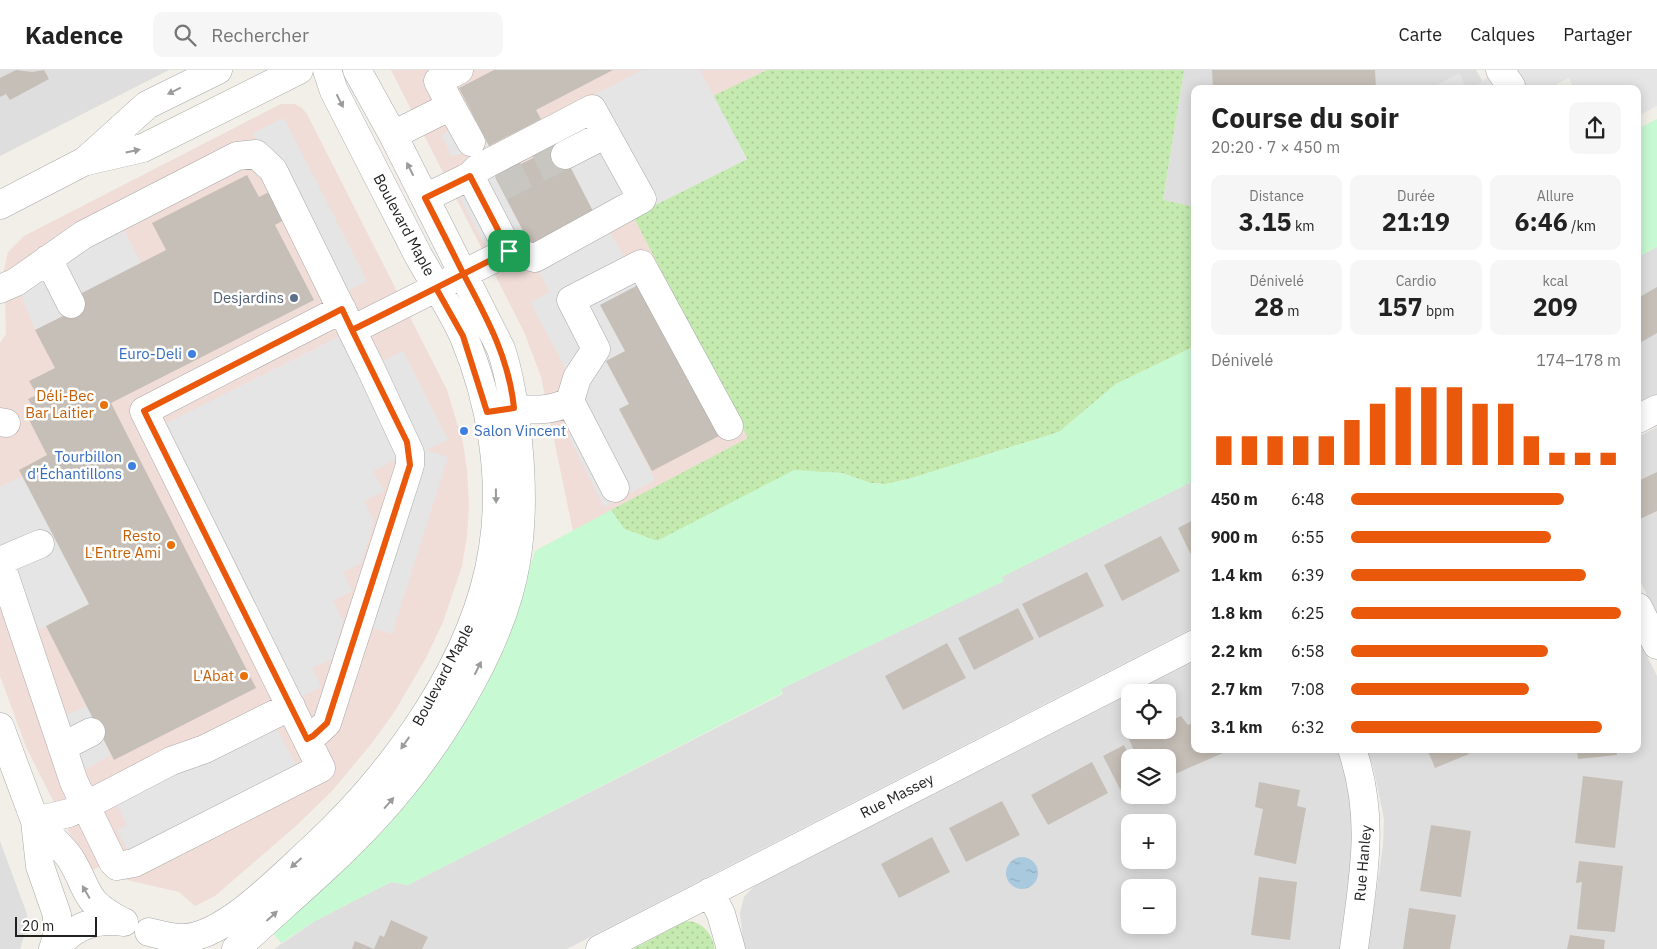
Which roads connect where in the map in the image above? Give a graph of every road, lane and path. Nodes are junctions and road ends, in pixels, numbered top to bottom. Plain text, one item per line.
1 (218, 70) edge
2 (299, 70) edge
3 (328, 70) edge
4 (357, 70) edge
5 (459, 70) edge
6 (451, 106) junction
7 (606, 134) junction
8 (393, 135) junction
9 (471, 142) dead end
10 (564, 155) tunnel mouth
11 (85, 161) junction
12 (484, 187) junction
13 (425, 198) junction
14 (0, 205) edge
15 (511, 239) junction
16 (48, 259) junction
17 (464, 274) junction
18 (436, 288) junction
19 (0, 289) edge
20 (71, 304) dead end
21 (347, 319) junction
22 (570, 401) junction
23 (514, 408) junction
24 (1657, 409) edge
25 (487, 412) junction
26 (1641, 417) edge
27 (729, 426) dead end
28 (615, 488) dead end
29 (40, 544) dead end
30 (0, 561) edge
31 (1641, 613) edge
32 (1657, 645) edge
33 (1191, 646) edge
34 (291, 706) junction
35 (0, 727) edge
36 (90, 732) dead end
37 (307, 739) junction
38 (62, 747) junction
39 (1353, 753) edge
40 (85, 806) junction
41 (35, 821) junction
42 (710, 892) junction
43 (123, 922) junction
44 (160, 941) edge
45 (55, 949) edge
46 (236, 949) edge
47 (600, 949) edge
48 (731, 949) edge
49 (1354, 949) edge

1 -> 11 street
11 -> 2 street
3 -> 18 street, Boulevard Maple
4 - 8 street, Boulevard Maple
5 - 6 street
6 - 8 street
6 - 9 street
7 - 10 street
7 - 12 street
7 - 15 street
13 -> 8 street, Boulevard Maple
11 - 14 street
12 - 13 street
12 - 15 street
13 - 17 street, Boulevard Maple
15 - 17 street
16 - 19 street
16 - 20 street
16 - 21 street
17 - 18 street
17 - 23 street, Boulevard Maple
18 - 21 street
18 - 25 street, Boulevard Maple
21 - 34 street
21 - 37 street
22 - 23 street
22 - 27 street
22 - 28 street
23 - 25 street
46 -> 23 street, Boulevard Maple
24 - 26 street
25 -> 44 street, Boulevard Maple
29 - 30 street
30 - 38 street
31 - 32 street
33 - 42 street, Rue Massey
34 - 37 street
34 - 40 street
35 - 41 street
36 - 38 street
37 - 40 street
38 - 40 street
39 - 49 street, Rue Hanley
40 - 41 street
43 -> 41 street
41 - 45 street
42 - 47 street, Rue Massey
42 - 48 street
43 - 44 street, Boulevard Maple
43 - 45 street

